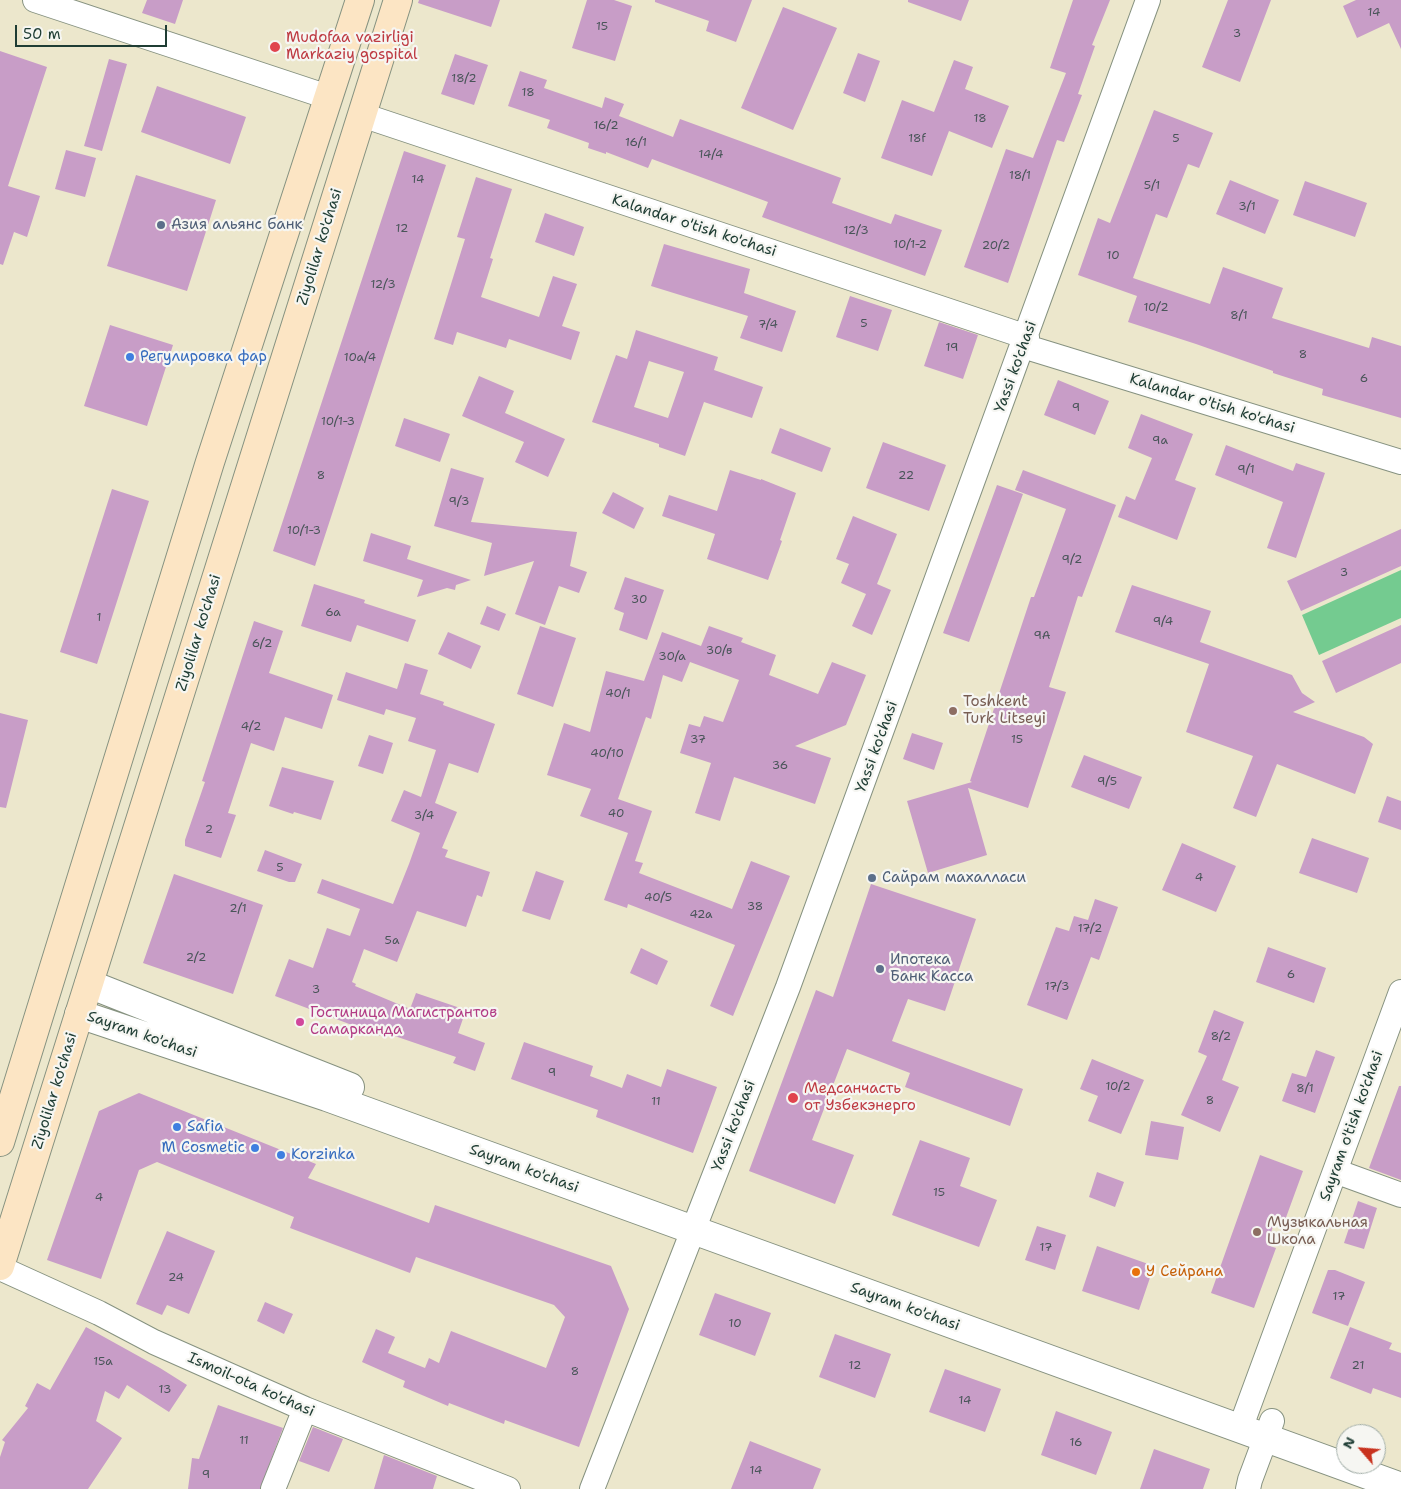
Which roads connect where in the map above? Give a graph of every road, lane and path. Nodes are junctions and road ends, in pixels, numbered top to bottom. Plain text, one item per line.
1 (35, 0) edge
2 (360, 0) edge
3 (398, 0) edge
4 (1148, 0) edge
5 (328, 97) junction
6 (362, 115) junction
7 (1025, 341) junction
8 (1401, 462) edge
9 (198, 499) junction
10 (237, 510) junction
11 (89, 984) junction
12 (49, 985) junction
13 (1401, 992) edge
14 (79, 1014) junction
15 (0, 1142) edge
16 (1336, 1171) junction
17 (1401, 1195) edge
18 (696, 1222) junction
19 (0, 1267) edge
20 (305, 1409) junction
21 (1244, 1420) junction
22 (1269, 1430) junction
23 (1336, 1446) edge
24 (1386, 1463) edge
25 (1401, 1468) edge
26 (1401, 1487) edge
27 (273, 1489) edge
28 (508, 1489) edge
29 (592, 1489) edge
30 (1248, 1489) edge

1 - 5 street
2 - 5 main road
3 - 6 main road, Ziyolilar ko'chasi
4 - 7 street, Yassi ko'chasi
5 - 9 main road
6 - 7 street, Kalandar o'tish ko'chasi
6 - 10 main road, Ziyolilar ko'chasi
7 - 8 street, Kalandar o'tish ko'chasi
7 - 18 street, Yassi ko'chasi
9 - 10 main road
9 - 12 main road
10 - 11 main road, Ziyolilar ko'chasi
11 - 12 main road, Sayram ko'chasi
11 - 14 main road, Ziyolilar ko'chasi
11 - 18 street, Sayram ko'chasi
12 - 14 main road, Sayram ko'chasi
12 - 15 main road
13 - 16 street, Sayram o'tish ko'chasi
14 - 18 street, Sayram ko'chasi
14 - 19 main road, Ziyolilar ko'chasi
16 - 17 street
16 - 21 street, Sayram o'tish ko'chasi
18 - 21 street, Sayram ko'chasi
18 - 29 street, Yassi ko'chasi
19 - 20 street, Ismoil-ota ko'chasi
20 - 27 street
20 - 28 street, Ismoil-ota ko'chasi
21 - 22 street, Sayram ko'chasi
22 - 23 street, Sayram ko'chasi
22 - 26 street, Sayram ko'chasi
22 - 30 street
24 - 25 street

